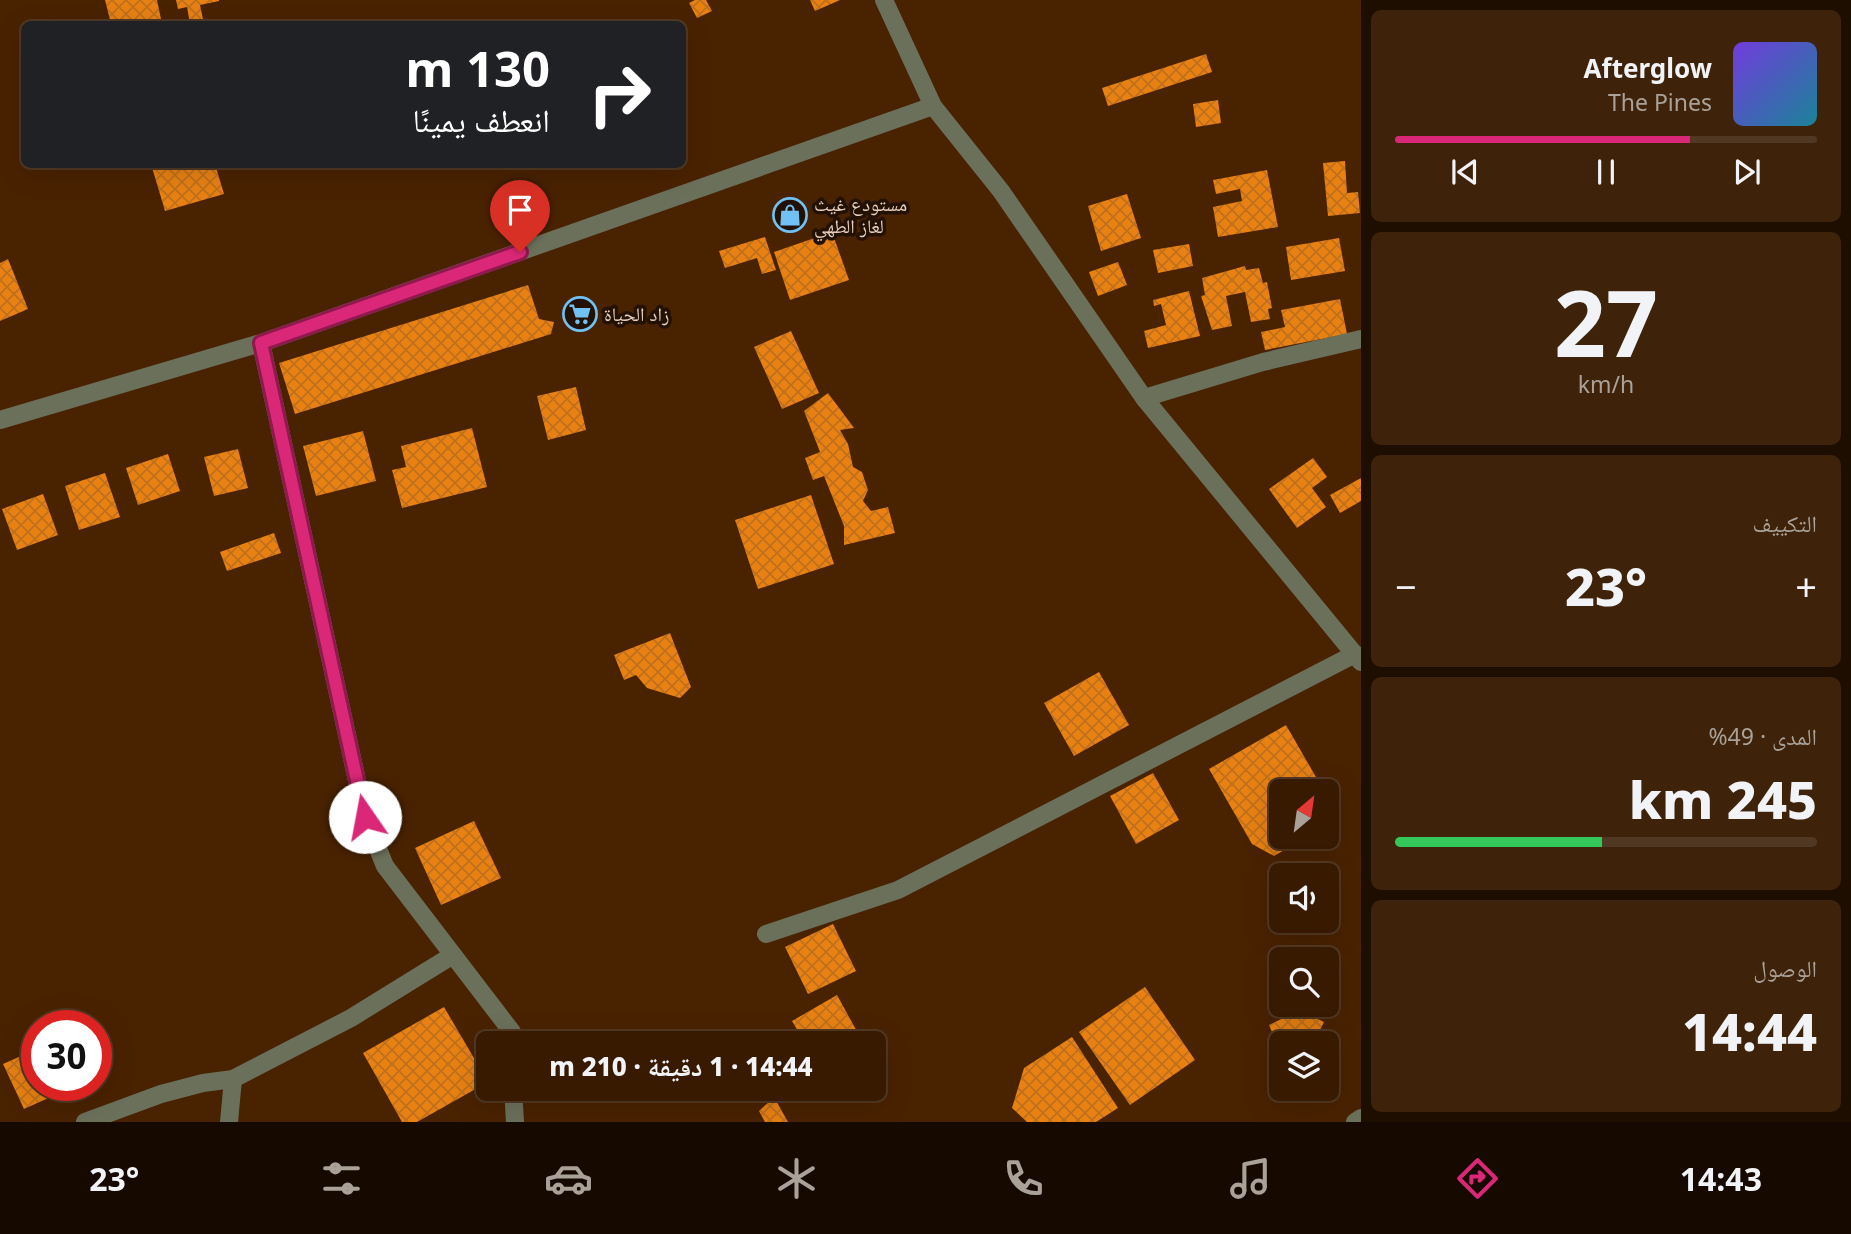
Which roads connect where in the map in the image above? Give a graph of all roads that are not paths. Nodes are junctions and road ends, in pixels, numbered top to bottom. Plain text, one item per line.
1 (884, 0) edge
2 (933, 106) junction
3 (1361, 339) edge
4 (261, 343) junction
5 (1144, 398) junction
6 (0, 420) edge
7 (1358, 658) edge
8 (766, 934) dead end
9 (453, 955) junction
10 (511, 1031) edge
11 (233, 1079) junction
12 (514, 1101) edge
13 (1361, 1118) edge
14 (85, 1122) edge
15 (229, 1122) edge
16 (515, 1122) edge
17 (1355, 1122) edge

1 - 2 street
2 - 4 street
2 - 5 street
3 - 5 street
4 - 6 street
4 - 9 street
5 - 7 street
7 - 8 street
9 - 10 street
9 - 11 street
11 - 14 street
11 - 15 street
12 - 16 street
13 - 17 street

